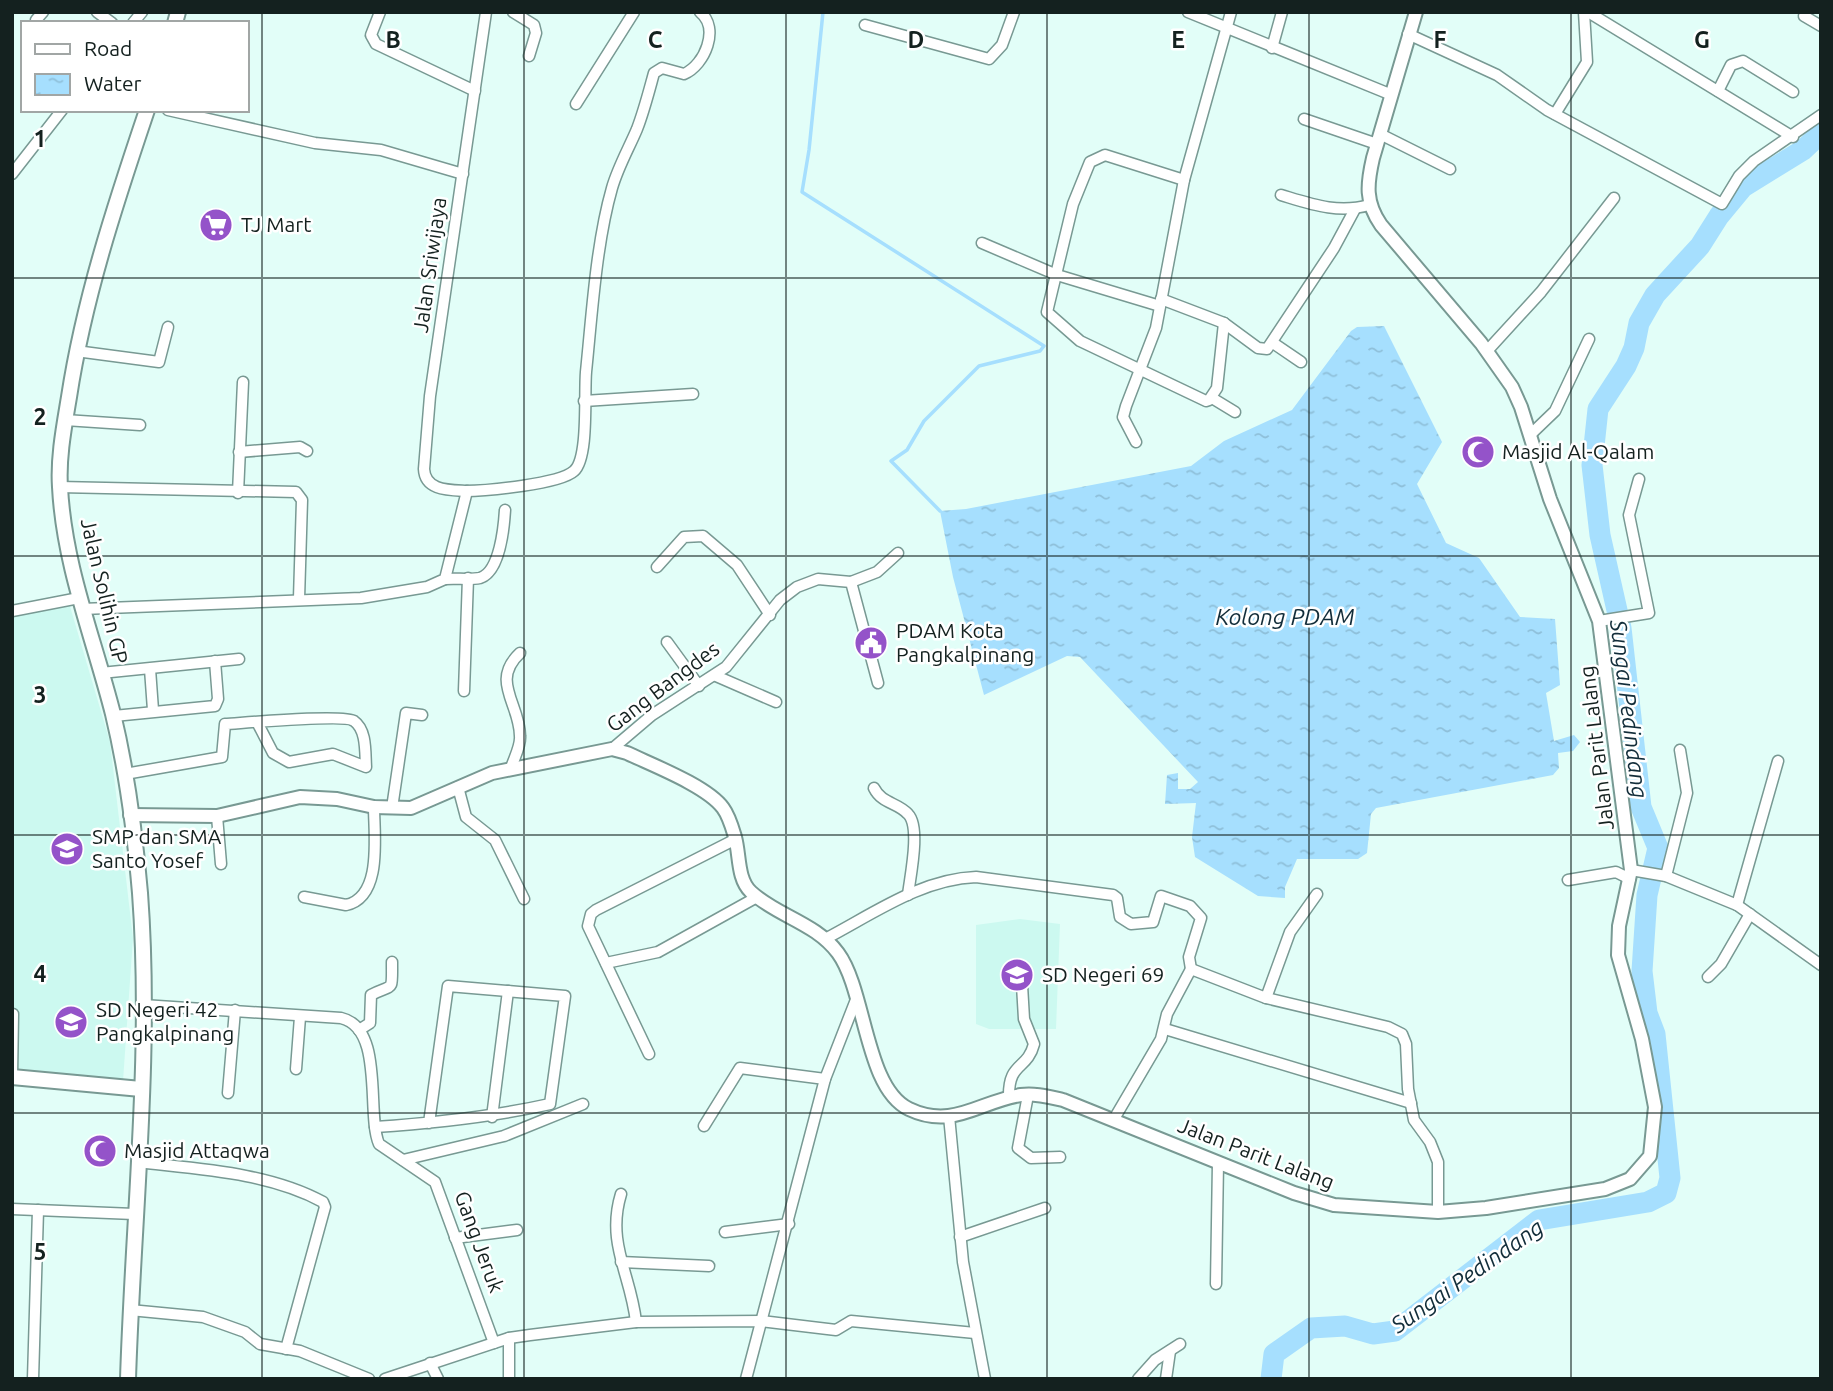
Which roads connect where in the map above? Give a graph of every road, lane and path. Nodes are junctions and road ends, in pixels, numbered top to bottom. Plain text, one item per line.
1 (380, 12) edge
2 (486, 12) edge
3 (513, 12) edge
4 (634, 12) edge
5 (1014, 12) edge
6 (1188, 12) edge
7 (1231, 12) edge
8 (1282, 12) edge
9 (1416, 12) edge
10 (1586, 12) edge
11 (705, 14) edge
12 (1804, 16) dead end
13 (865, 24) dead end
14 (1821, 26) edge
15 (1225, 28) junction
16 (1408, 34) junction
17 (1272, 48) junction
18 (529, 57) dead end
19 (475, 91) junction
20 (1718, 91) junction
21 (1793, 92) dead end
22 (1392, 95) junction
23 (576, 104) dead end
24 (60, 112) edge
25 (146, 112) edge
26 (177, 112) edge
27 (1555, 114) junction
28 (1821, 115) edge
29 (1304, 119) dead end
30 (1793, 137) junction
31 (1379, 139) junction
32 (1450, 169) dead end
33 (12, 174) edge
34 (463, 174) junction
35 (1185, 180) junction
36 (1281, 195) dead end
37 (1614, 198) dead end
38 (1369, 205) junction
39 (1355, 209) junction
40 (982, 243) dead end
41 (1057, 275) junction
42 (1161, 302) junction
43 (1224, 323) junction
44 (168, 327) dead end
45 (1589, 339) dead end
46 (1273, 343) junction
47 (76, 351) junction
48 (1487, 351) junction
49 (1301, 362) dead end
50 (1139, 371) junction
51 (243, 382) dead end
52 (693, 394) dead end
53 (1212, 398) junction
54 (584, 401) junction
55 (1235, 412) dead end
56 (65, 420) junction
57 (140, 425) dead end
58 (1530, 435) junction
59 (1136, 442) dead end
60 (307, 451) dead end
61 (239, 452) junction
62 (1640, 479) dead end
63 (60, 487) junction
64 (467, 491) junction
65 (238, 493) junction
66 (505, 510) dead end
67 (898, 554) dead end
68 (657, 567) dead end
69 (468, 578) junction
70 (445, 579) junction
71 (851, 582) junction
72 (299, 599) junction
73 (81, 604) junction
74 (12, 611) edge
75 (770, 615) junction
76 (1604, 620) junction
77 (667, 642) dead end
78 (520, 653) dead end
79 (239, 659) dead end
80 (215, 661) junction
81 (150, 669) junction
82 (101, 673) junction
83 (716, 676) junction
84 (878, 683) dead end
85 (699, 686) junction
86 (464, 691) dead end
87 (776, 702) dead end
88 (153, 710) junction
89 (422, 715) dead end
90 (114, 716) junction
91 (257, 722) junction
92 (612, 749) junction
93 (1680, 750) dead end
94 (1778, 761) dead end
95 (511, 768) junction
96 (125, 774) junction
97 (458, 787) junction
98 (874, 788) dead end
99 (374, 807) junction
100 (391, 808) junction
101 (130, 815) junction
102 (217, 816) junction
103 (736, 839) junction
104 (221, 864) dead end
105 (1630, 874) junction
106 (1663, 875) junction
107 (1568, 880) dead end
108 (1317, 894) dead end
109 (908, 895) junction
110 (304, 897) dead end
111 (757, 897) junction
112 (524, 899) dead end
113 (1737, 905) junction
114 (1750, 914) junction
115 (825, 939) junction
116 (392, 962) dead end
117 (606, 963) junction
118 (1821, 965) edge
119 (1191, 969) junction
120 (1708, 977) dead end
121 (1022, 985) dead end
122 (508, 991) junction
123 (857, 997) junction
124 (1266, 998) junction
125 (143, 1005) junction
126 (236, 1010) junction
127 (13, 1014) edge
128 (300, 1017) junction
129 (1165, 1028) junction
130 (359, 1030) junction
131 (649, 1054) dead end
132 (296, 1069) dead end
133 (12, 1077) edge
134 (825, 1079) junction
135 (141, 1089) junction
136 (228, 1093) dead end
137 (1028, 1095) junction
138 (1009, 1098) junction
139 (1411, 1103) junction
140 (583, 1104) dead end
141 (949, 1116) junction
142 (492, 1117) junction
143 (1114, 1119) junction
144 (429, 1124) junction
145 (704, 1126) dead end
146 (374, 1127) junction
147 (1060, 1157) dead end
148 (403, 1160) junction
149 (137, 1162) junction
150 (1218, 1163) junction
151 (621, 1194) dead end
152 (1045, 1208) dead end
153 (12, 1209) edge
154 (38, 1210) junction
155 (1438, 1212) junction
156 (134, 1214) junction
157 (789, 1224) junction
158 (517, 1230) dead end
159 (725, 1232) dead end
160 (960, 1237) junction
161 (455, 1238) junction
162 (621, 1262) junction
163 (709, 1266) dead end
164 (1216, 1284) dead end
165 (130, 1310) junction
166 (761, 1321) junction
167 (636, 1322) junction
168 (975, 1333) junction
169 (509, 1338) junction
170 (494, 1343) junction
171 (1180, 1344) dead end
172 (286, 1349) junction
173 (1170, 1351) junction
174 (430, 1363) junction
175 (355, 1376) edge
176 (33, 1379) edge
177 (128, 1379) edge
178 (369, 1379) edge
179 (385, 1379) edge
180 (438, 1379) edge
181 (509, 1379) edge
182 (746, 1379) edge
183 (985, 1379) edge
184 (1138, 1379) edge
185 (1166, 1379) edge

1 - 19 street
2 - 19 street, Jalan Sriwijaya
3 - 18 street
4 - 23 street
5 - 13 street
6 - 15 street
7 - 15 street
8 - 17 street
9 - 16 street
10 - 20 street
10 - 27 street
11 - 54 street
12 - 14 street
15 - 17 street
15 - 35 street
16 - 22 street
16 - 27 street
17 - 22 street
19 - 34 street, Jalan Sriwijaya
20 - 21 street
20 - 30 street
22 - 31 street
24 - 33 street
25 - 47 main road, Jalan Solihin GP
26 - 34 street
27 - 30 street
28 - 30 street
29 - 31 street
31 - 32 street
31 - 38 street
34 - 64 street, Jalan Sriwijaya
35 - 41 street
35 - 42 street
36 - 39 street
37 - 48 street
38 - 39 street
38 - 48 street, Jalan Parit Lalang
39 - 46 street
40 - 41 street
41 - 42 street
41 - 50 street
42 - 43 street
42 - 50 street
43 - 46 street
43 - 53 street
44 - 47 street
45 - 58 street
46 - 49 street
47 - 56 main road, Jalan Solihin GP
48 - 58 street, Jalan Parit Lalang
50 - 53 street
50 - 59 street
51 - 61 street
52 - 54 street
53 - 55 street
54 - 64 street
56 - 57 street
56 - 63 main road, Jalan Solihin GP
58 - 76 street, Jalan Parit Lalang
60 - 61 street
61 - 65 street
62 - 76 street
63 - 65 street
63 - 73 main road, Jalan Solihin GP
64 - 70 street
65 - 72 street
66 - 69 street
67 - 71 street
68 - 75 street
69 - 70 street
69 - 86 street
70 - 72 street
71 - 75 street, Gang Bangdes
71 - 84 street
72 - 73 street
73 - 74 street
73 - 82 main road, Jalan Solihin GP
75 - 83 street, Gang Bangdes
76 - 105 street, Jalan Parit Lalang
77 - 85 street
78 - 95 street
79 - 80 street
80 - 81 street
80 - 88 street
81 - 82 street
81 - 88 street
82 - 90 main road, Jalan Solihin GP
83 - 85 street, Gang Bangdes
83 - 87 street
85 - 92 street, Gang Bangdes
88 - 90 street
89 - 100 street
90 - 96 main road, Jalan Solihin GP
91 - 91 street
91 - 96 street
92 - 95 street
92 - 103 street, Jalan Parit Lalang
93 - 106 street
94 - 113 street
95 - 97 street
96 - 101 main road, Jalan Solihin GP
97 - 100 street
97 - 112 street
98 - 109 street
99 - 100 street
99 - 102 street
99 - 110 street
101 - 102 street
101 - 125 main road, Jalan Solihin GP
102 - 104 street
103 - 111 street, Jalan Parit Lalang
103 - 117 street
105 - 106 street
105 - 107 street
105 - 155 street, Jalan Parit Lalang
106 - 113 street
108 - 124 street
109 - 115 street
109 - 119 street
111 - 115 street, Jalan Parit Lalang
111 - 117 street
113 - 114 street
114 - 118 street
114 - 120 street
115 - 123 street, Jalan Parit Lalang
116 - 130 street
117 - 131 street
119 - 124 street
119 - 129 street
121 - 138 street
122 - 142 street
122 - 142 street
122 - 144 street
123 - 134 street
123 - 141 street, Jalan Parit Lalang
124 - 139 street
125 - 126 street
125 - 135 main road, Jalan Solihin GP
126 - 128 street
126 - 136 street
127 - 133 street
128 - 130 street
128 - 132 street
129 - 139 street
129 - 143 street
130 - 146 street
133 - 135 main road
134 - 145 street
134 - 157 street
135 - 149 main road, Jalan Solihin GP
137 - 138 street, Jalan Parit Lalang
137 - 143 street, Jalan Parit Lalang
137 - 147 street
138 - 141 street, Jalan Parit Lalang
139 - 155 street
140 - 148 street
141 - 160 street
142 - 144 street
143 - 150 street, Jalan Parit Lalang
144 - 146 street
146 - 148 street, Gang Jeruk
148 - 161 street, Gang Jeruk
149 - 156 main road, Jalan Solihin GP
149 - 172 street
150 - 155 street, Jalan Parit Lalang
150 - 164 street
151 - 162 street
152 - 160 street
153 - 154 street
154 - 156 street
154 - 176 street
156 - 165 main road, Jalan Solihin GP
157 - 159 street
157 - 166 street
158 - 161 street
160 - 168 street
161 - 170 street, Gang Jeruk
162 - 163 street
162 - 167 street
165 - 172 street
165 - 177 main road, Jalan Solihin GP
166 - 167 street
166 - 168 street
166 - 182 street
167 - 169 street
168 - 183 street
169 - 170 street
169 - 181 street
170 - 174 street
171 - 173 street
172 - 175 street
173 - 184 street
173 - 185 street
174 - 179 street
174 - 180 street
175 - 178 street

